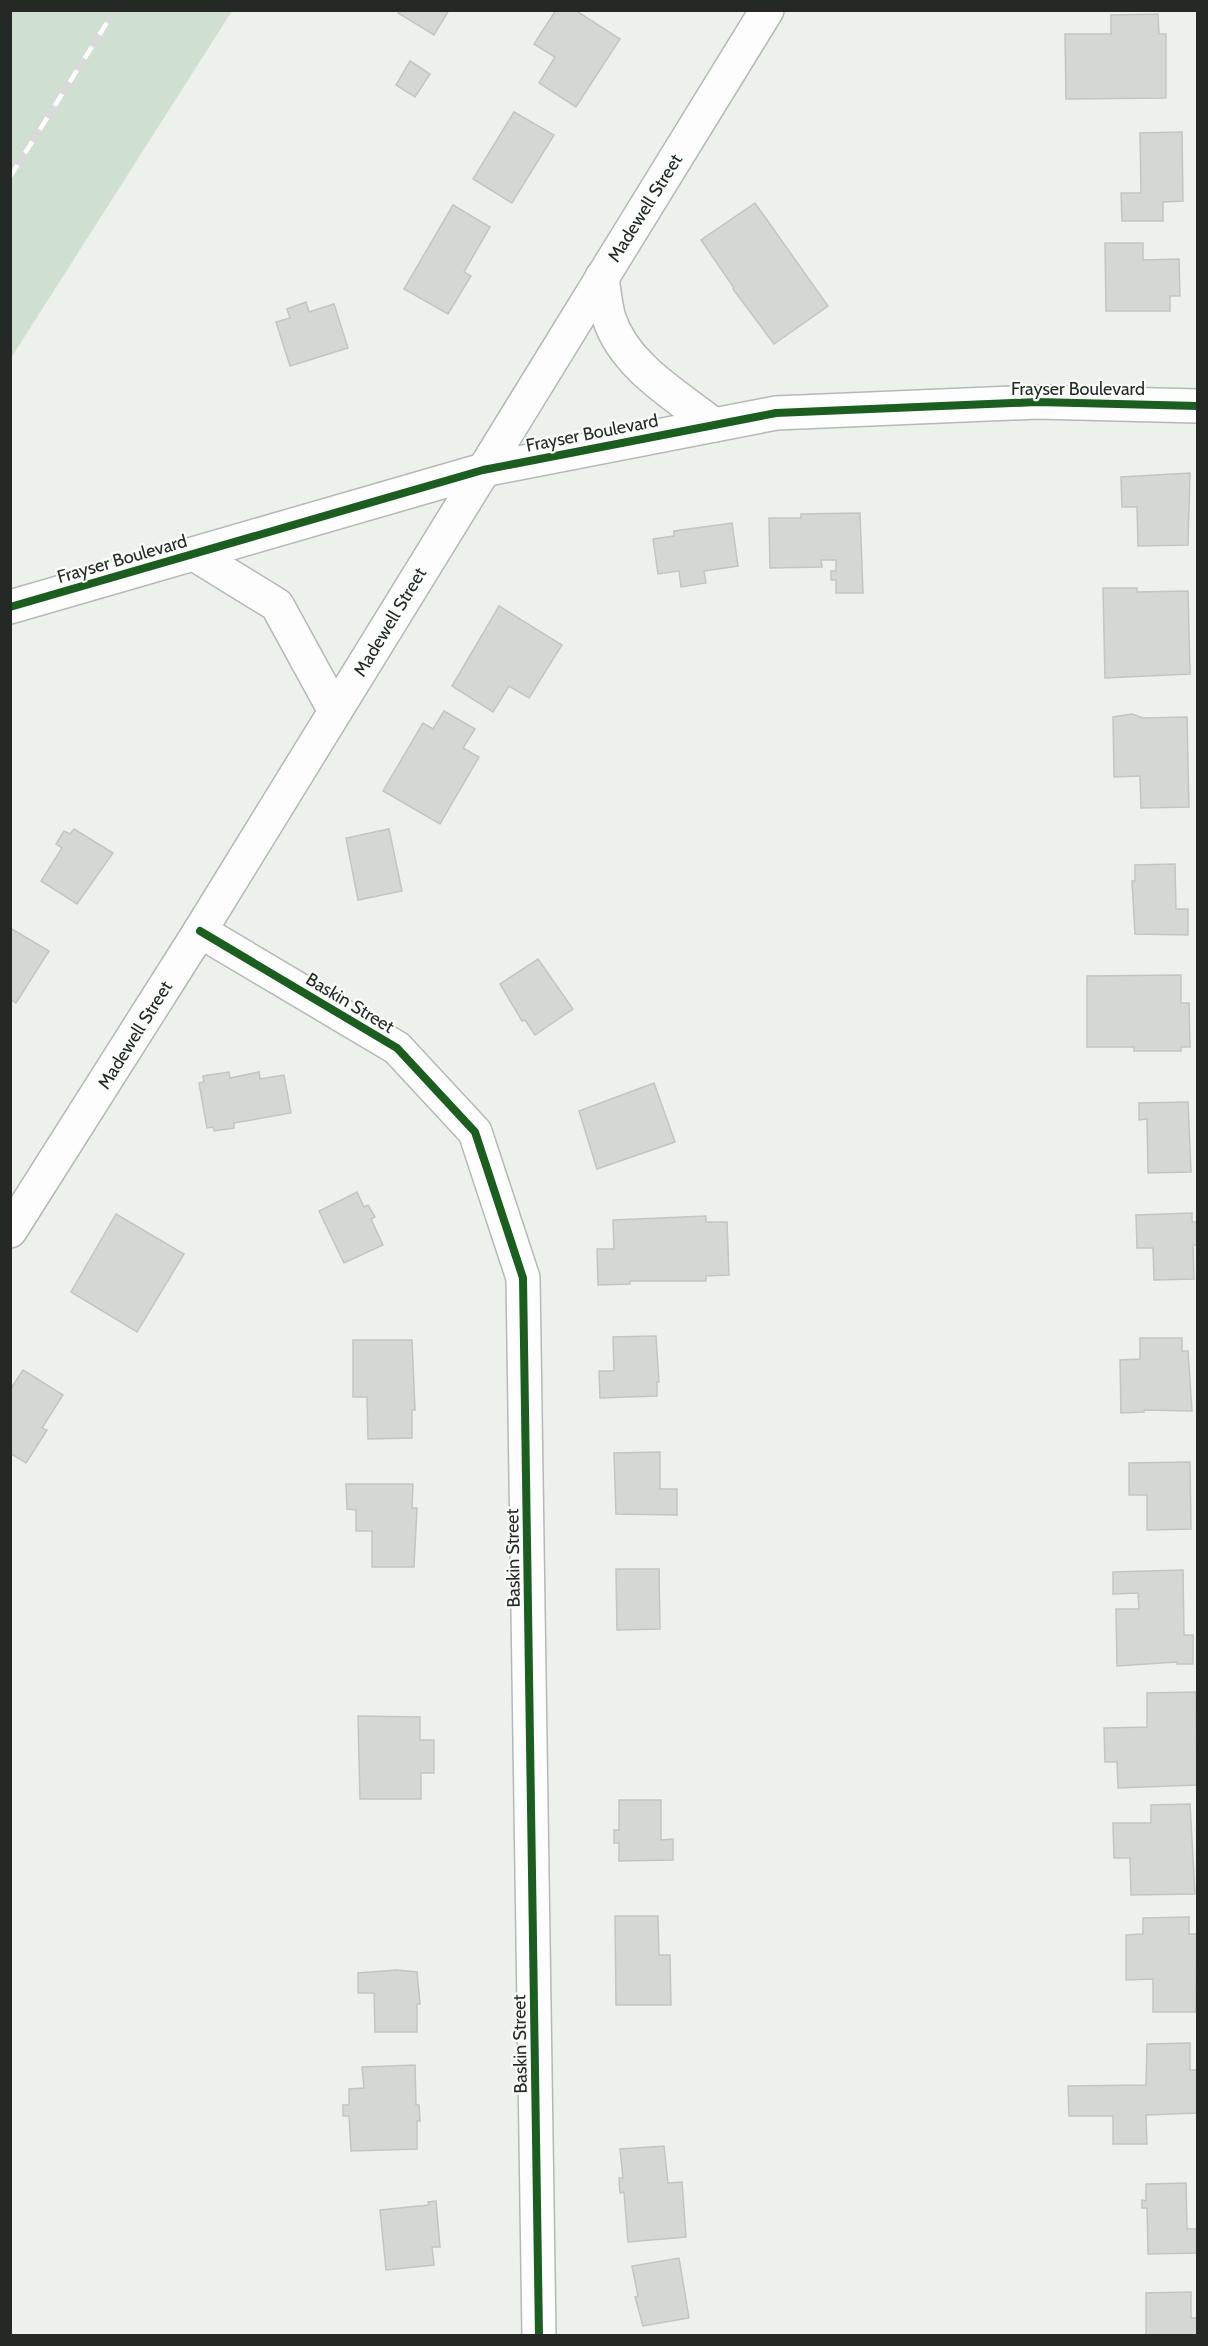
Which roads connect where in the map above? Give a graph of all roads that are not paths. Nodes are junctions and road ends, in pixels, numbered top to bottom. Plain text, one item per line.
1 (767, 10) edge
2 (602, 277) junction
3 (1197, 406) edge
4 (714, 425) junction
5 (483, 470) junction
6 (194, 554) junction
7 (10, 607) edge
8 (335, 711) junction
9 (200, 931) junction
10 (10, 1231) edge
11 (539, 2336) edge

1 - 2 street, Madewell Street
2 - 4 street
2 - 5 street, Madewell Street
3 - 4 street, Frayser Boulevard
4 - 5 street, Frayser Boulevard
5 - 6 street, Frayser Boulevard
5 - 8 street, Madewell Street
6 - 7 street, Frayser Boulevard
6 - 8 street
8 - 9 street, Madewell Street
9 - 10 street, Madewell Street
9 - 11 street, Baskin Street

